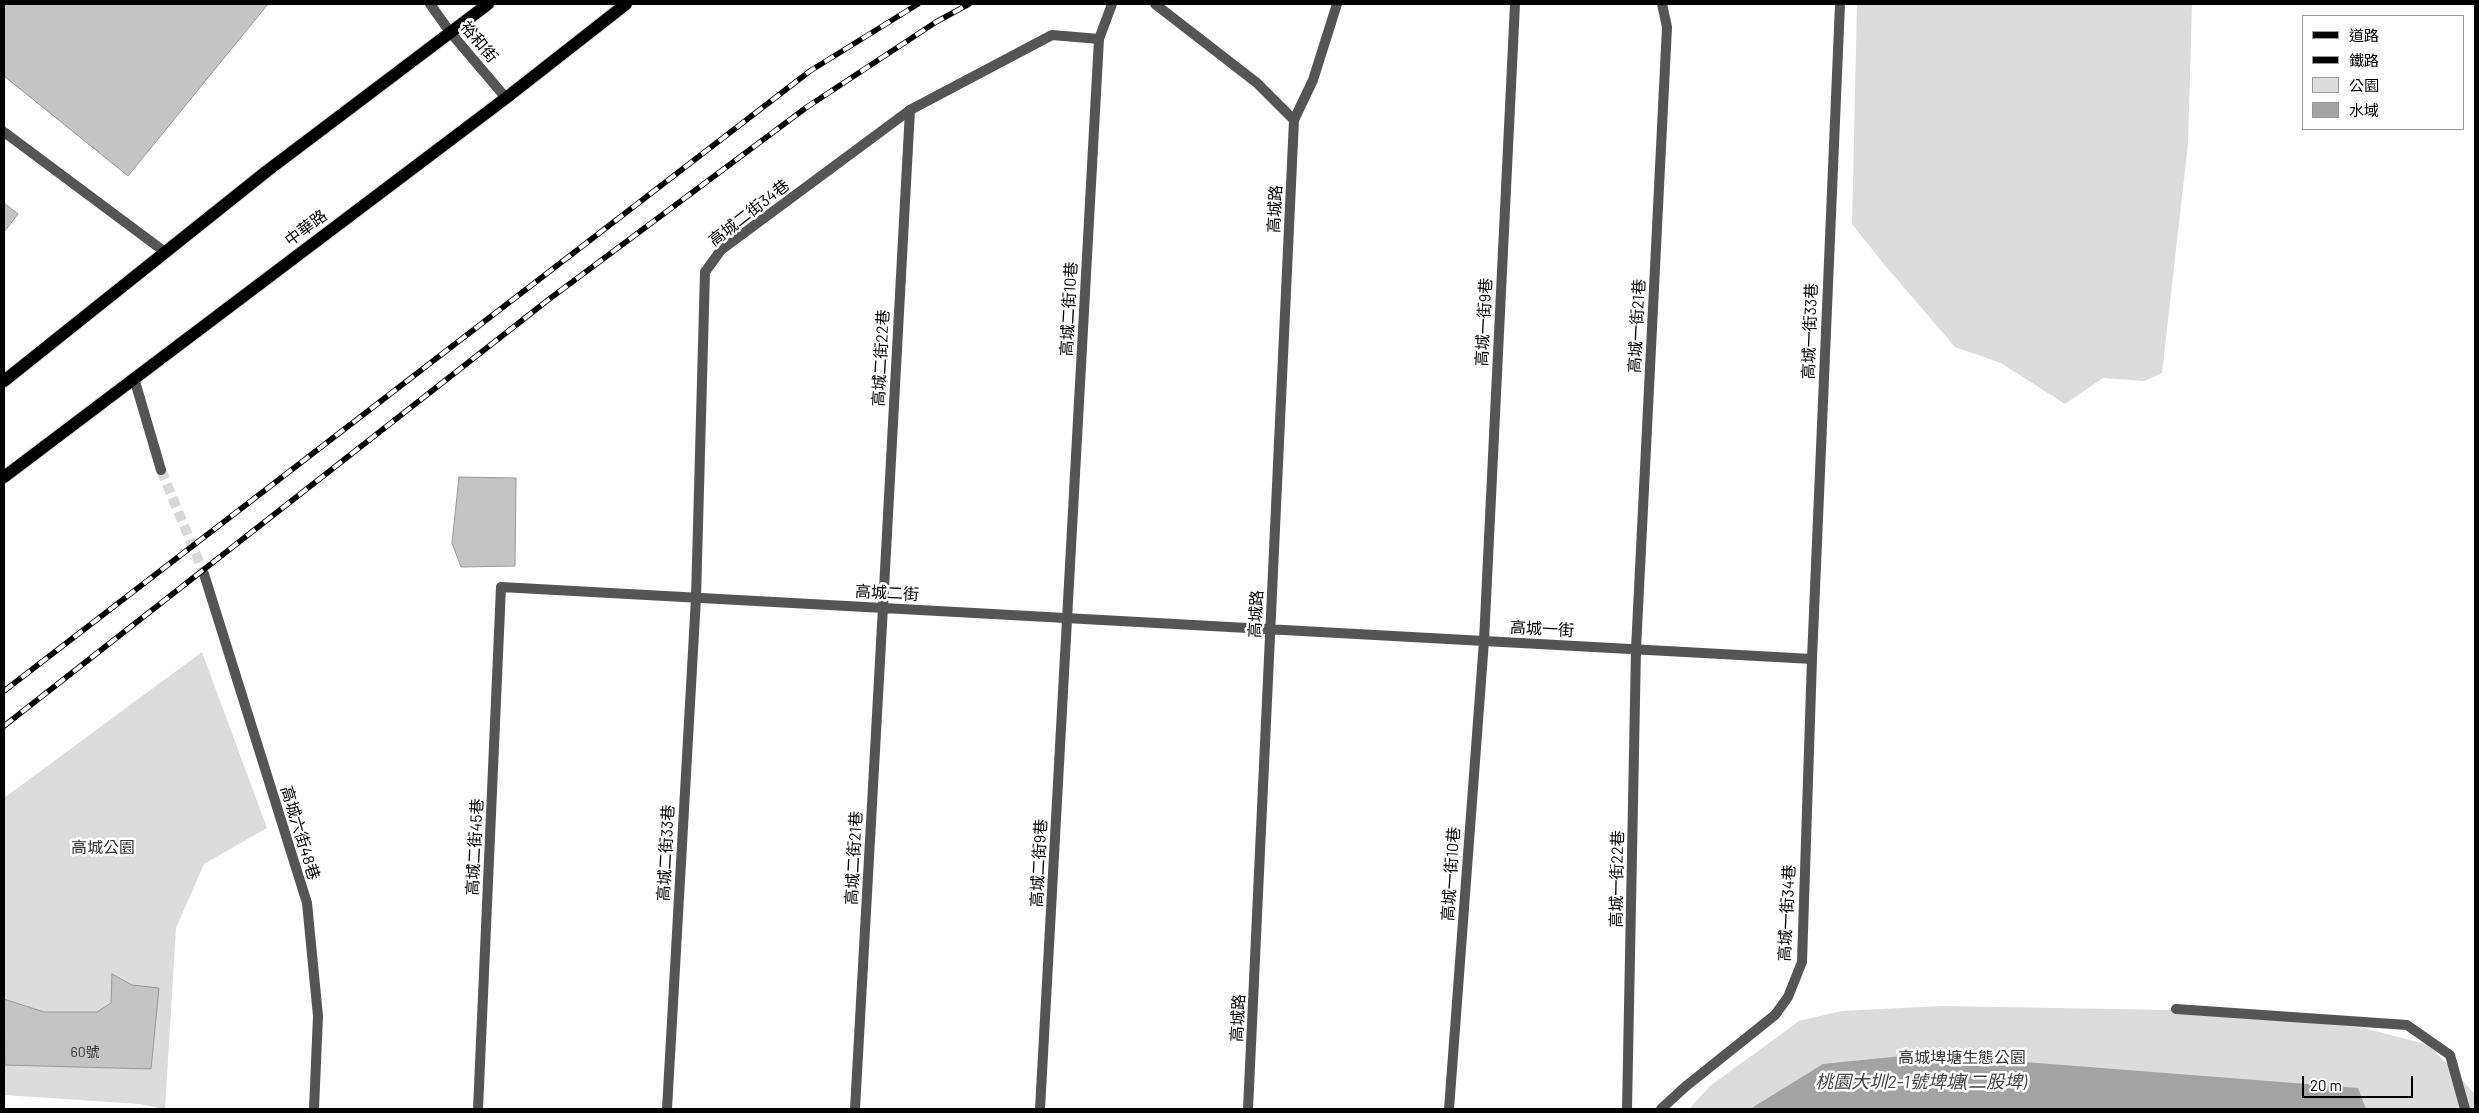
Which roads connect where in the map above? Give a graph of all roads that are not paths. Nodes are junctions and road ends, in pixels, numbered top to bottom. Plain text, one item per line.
1 (430, 4) edge
2 (488, 4) edge
3 (626, 4) edge
4 (1112, 4) edge
5 (1155, 4) edge
6 (1337, 4) edge
7 (1514, 4) edge
8 (1662, 4) edge
9 (1840, 4) edge
10 (450, 32) junction
11 (1099, 39) junction
12 (506, 98) junction
13 (910, 110) junction
14 (1294, 120) junction
15 (4, 132) edge
16 (165, 252) junction
17 (134, 378) junction
18 (4, 381) edge
19 (161, 470) tunnel mouth
20 (4, 477) edge
21 (204, 574) tunnel mouth
22 (501, 587) joint
23 (696, 598) junction
24 (883, 608) junction
25 (1068, 618) junction
26 (1271, 630) junction
27 (1484, 641) junction
28 (1636, 649) junction
29 (1812, 659) junction
30 (2176, 1009) dead end
31 (314, 1109) edge
32 (478, 1109) edge
33 (667, 1109) edge
34 (855, 1109) edge
35 (1040, 1109) edge
36 (1248, 1109) edge
37 (1449, 1109) edge
38 (1627, 1109) edge
39 (1661, 1109) edge
40 (2465, 1109) edge

1 - 10 street, 裕和街
2 - 10 main road
3 - 12 main road, 中華路
4 - 11 street, 高城二街10巷
5 - 14 street
6 - 14 street, 高城路
7 - 27 street, 高城一街9巷
8 - 28 street, 高城一街21巷
9 - 29 street, 高城一街33巷
10 - 12 street, 裕和街
10 - 16 main road
11 - 13 street, 高城二街34巷
11 - 25 street, 高城二街10巷
12 - 17 main road, 中華路
13 - 23 street, 高城二街34巷
13 - 24 street, 高城二街22巷
14 - 26 street, 高城路
15 - 16 street
16 - 18 main road
17 - 19 street
17 - 20 main road, 中華路
21 - 31 street, 高城六街48巷
22 - 23 street, 高城二街
22 - 32 street, 高城二街45巷
23 - 24 street, 高城二街
23 - 33 street, 高城二街33巷
24 - 25 street, 高城二街
24 - 34 street, 高城二街21巷
25 - 26 street, 高城二街
25 - 35 street, 高城二街9巷
26 - 27 street, 高城一街
26 - 36 street, 高城路
27 - 28 street, 高城一街
27 - 37 street, 高城一街10巷
28 - 29 street, 高城一街
28 - 38 street, 高城一街22巷
29 - 39 street, 高城一街34巷
30 - 40 street

